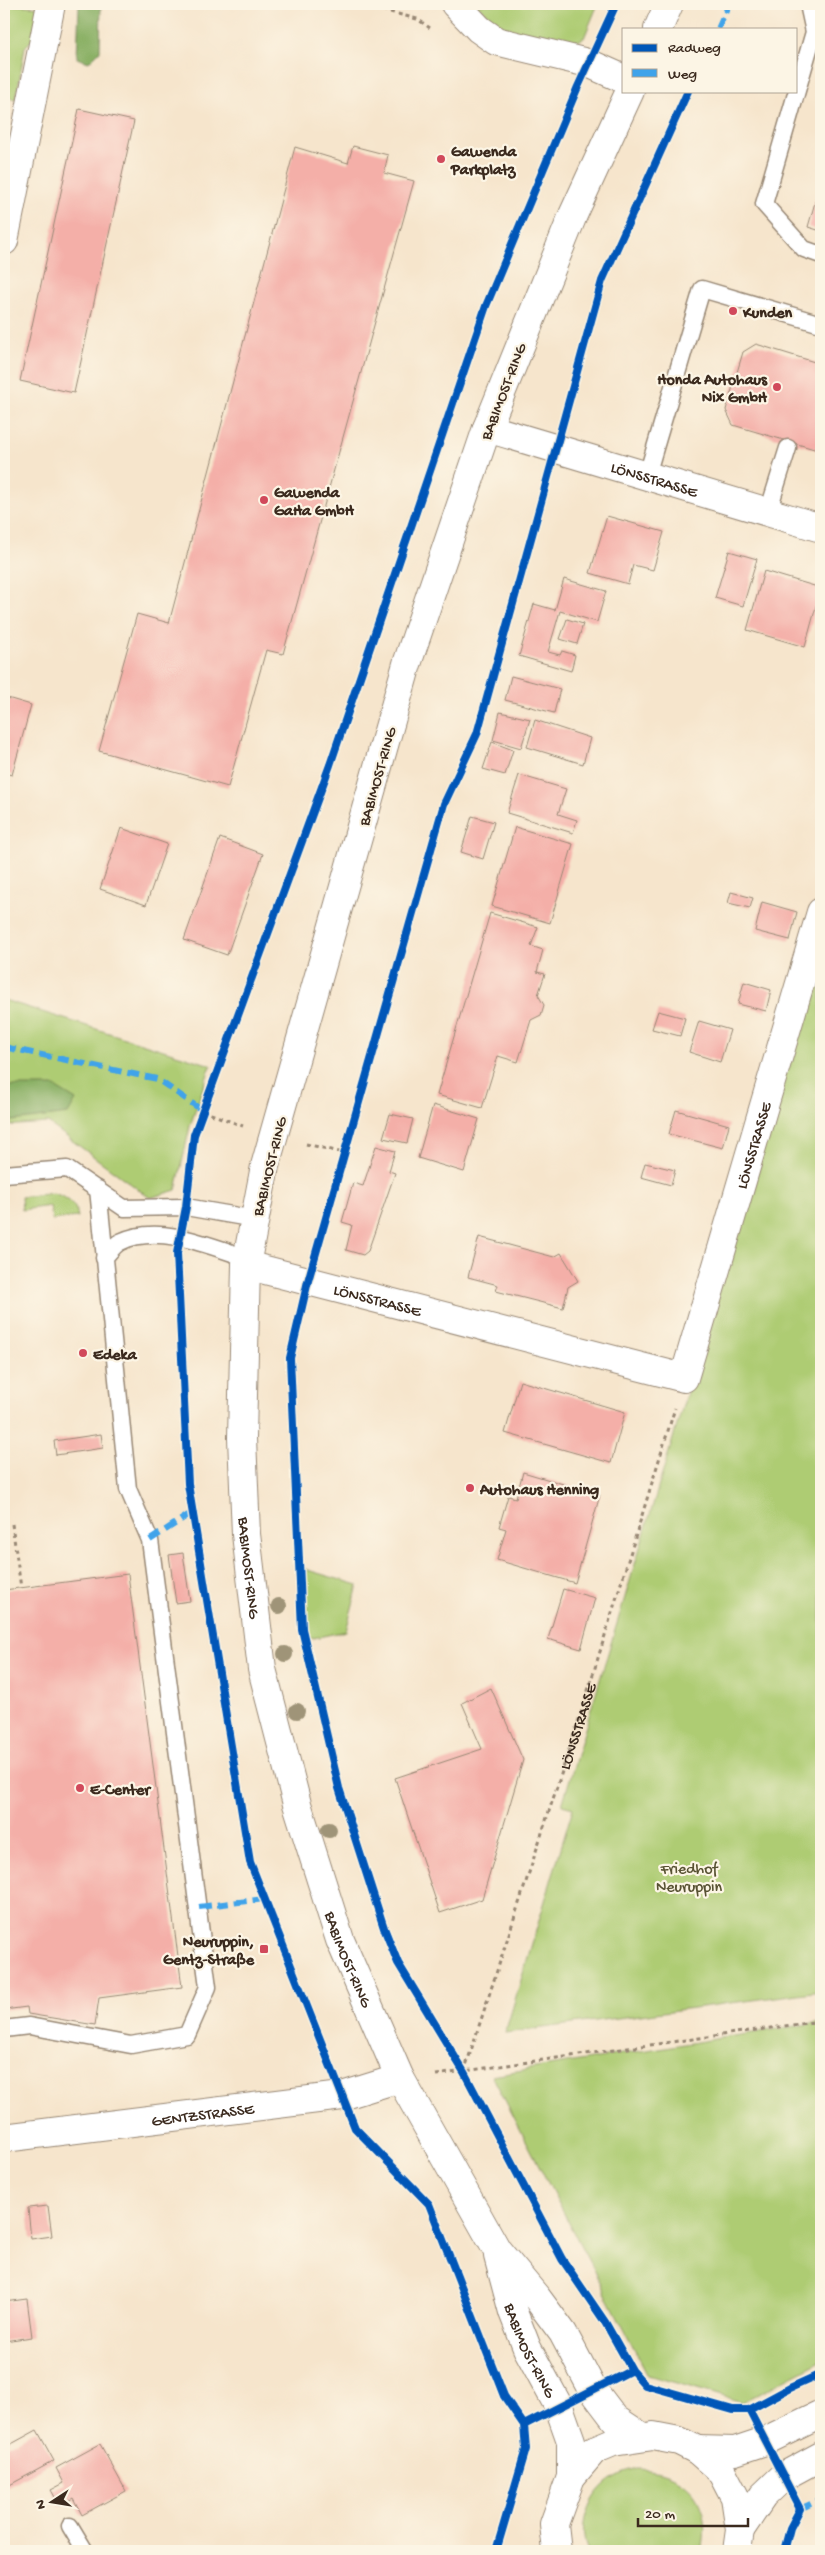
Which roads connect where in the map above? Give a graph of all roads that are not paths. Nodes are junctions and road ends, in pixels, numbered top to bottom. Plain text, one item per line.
1 (51, 4) edge
2 (455, 4) edge
3 (669, 4) edge
4 (808, 4) edge
5 (658, 28) edge
6 (622, 78) edge
7 (798, 87) edge
8 (630, 92) edge
9 (797, 92) edge
10 (4, 240) edge
11 (821, 255) edge
12 (821, 324) edge
13 (487, 428) junction
14 (788, 448) dead end
15 (647, 476) junction
16 (768, 512) junction
17 (821, 528) edge
18 (821, 912) edge
19 (4, 1174) edge
20 (98, 1190) junction
21 (255, 1219) junction
22 (104, 1258) junction
23 (247, 1262) junction
24 (4, 2029) edge
25 (400, 2078) junction
26 (4, 2138) edge
27 (497, 2250) junction
28 (821, 2414) edge
29 (642, 2437) junction
30 (697, 2450) junction
31 (821, 2456) edge
32 (571, 2477) junction
33 (554, 2524) junction
34 (70, 2526) dead end
35 (738, 2541) edge
36 (84, 2551) edge
37 (538, 2551) edge
38 (557, 2551) edge

1 - 10 main road
2 - 6 main road
3 - 5 main road
4 - 7 lane
8 - 13 main road, BABIMOST-RING
9 - 11 lane
12 - 15 lane
13 - 15 main road, LÖNSSTRASSE
13 - 21 main road, BABIMOST-RING
14 - 16 lane
15 - 16 main road, LÖNSSTRASSE
16 - 17 main road, LÖNSSTRASSE
18 - 23 main road, LÖNSSTRASSE
19 - 20 lane
20 - 21 lane
20 - 22 lane
21 - 23 main road, BABIMOST-RING
22 - 23 lane
22 - 24 lane
23 - 25 main road, BABIMOST-RING
25 - 26 main road, GENTZSTRASSE
25 - 27 main road, BABIMOST-RING
27 - 29 main road, BABIMOST-RING
27 - 32 main road, BABIMOST-RING
28 - 30 main road
29 - 30 main road
29 - 32 main road
30 - 35 main road
31 - 35 main road
32 - 33 main road
33 - 37 main road
33 - 38 main road
34 - 36 lane

